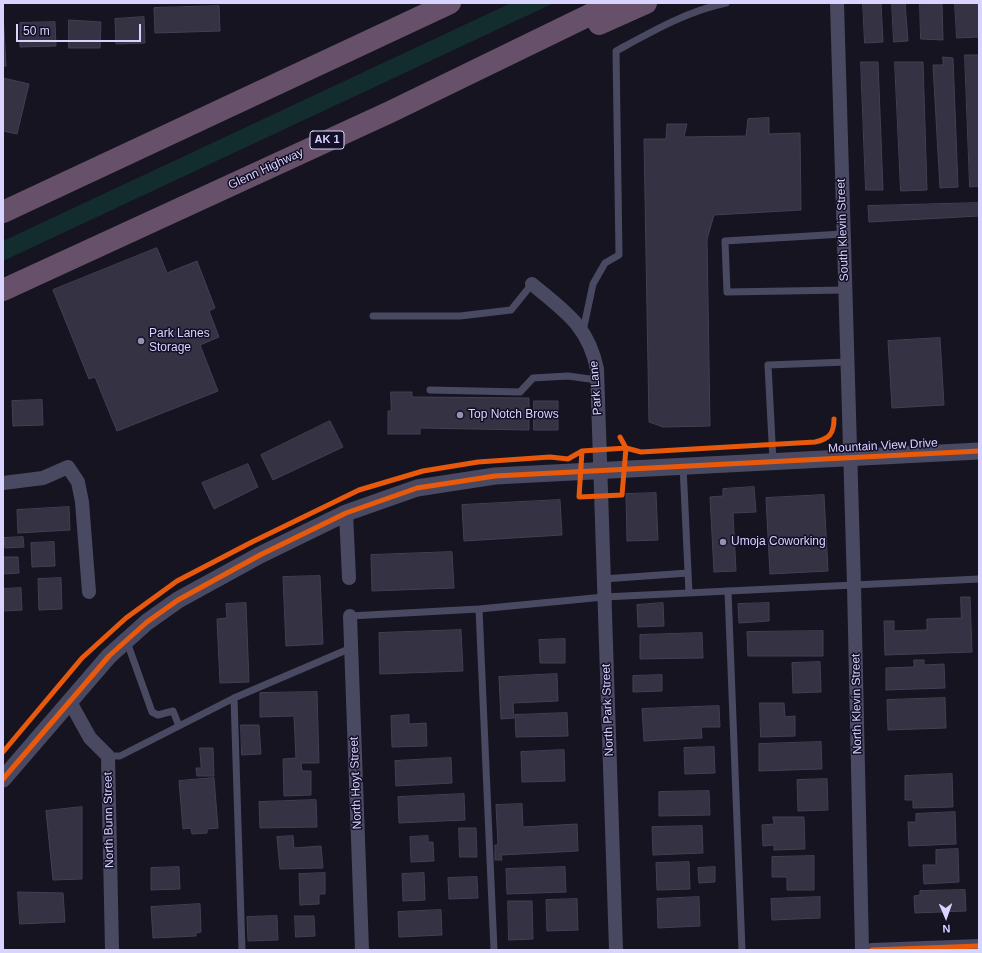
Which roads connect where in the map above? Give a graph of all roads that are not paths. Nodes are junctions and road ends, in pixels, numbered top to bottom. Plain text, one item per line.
1 (443, 3) edge
2 (450, 3) edge
3 (614, 3) edge
4 (646, 3) edge
5 (726, 3) edge
6 (837, 3) edge
7 (417, 18) junction
8 (390, 112) junction
9 (3, 212) edge
10 (843, 234) junction
11 (532, 284) joint
12 (3, 290) edge
13 (845, 290) junction
14 (374, 316) dead end
15 (583, 331) junction
16 (847, 362) junction
17 (597, 380) junction
18 (430, 390) dead end
19 (979, 451) edge
20 (850, 458) junction
21 (772, 462) junction
22 (683, 465) junction
23 (600, 469) junction
24 (3, 483) edge
25 (346, 513) junction
26 (688, 573) junction
27 (349, 578) dead end
28 (603, 578) junction
29 (979, 579) edge
30 (854, 585) junction
31 (728, 591) junction
32 (89, 592) dead end
33 (689, 592) junction
34 (604, 597) junction
35 (478, 609) junction
36 (350, 616) joint
37 (126, 641) junction
38 (351, 648) junction
39 (234, 698) junction
40 (70, 702) junction
41 (179, 726) junction
42 (108, 756) junction
43 (3, 779) edge
44 (979, 946) edge
45 (112, 950) edge
46 (242, 950) edge
47 (362, 950) edge
48 (494, 950) edge
49 (616, 950) edge
50 (742, 950) edge
51 (862, 950) edge
52 (872, 950) edge

1 - 7 highway
2 - 7 highway
3 - 8 highway, Glenn Highway / AK 1
4 - 8 highway
5 - 15 lane
6 - 10 street, South Klevin Street
7 - 9 highway
8 - 12 highway, Glenn Highway / AK 1
10 - 13 street, South Klevin Street
10 - 13 lane
11 - 14 lane
11 - 15 street, Park Lane
13 - 16 street, South Klevin Street
15 - 17 street, Park Lane
16 - 20 street, South Klevin Street
16 - 21 lane
17 - 18 lane
17 - 23 street, Park Lane
19 - 20 street, Mountain View Drive
20 - 21 street, Mountain View Drive
20 - 30 street, North Klevin Street
21 - 22 street, Mountain View Drive
22 - 23 street, Mountain View Drive
22 - 26 lane
23 - 25 street, Mountain View Drive
23 - 28 street, North Park Street
24 - 32 street
25 - 27 street
25 - 37 street, Mountain View Drive
26 - 28 lane
26 - 33 lane
28 - 34 street, North Park Street
29 - 30 lane
30 - 31 lane
30 - 51 street, North Klevin Street
31 - 33 lane
31 - 50 lane
33 - 34 lane
34 - 35 lane
34 - 49 street, North Park Street
35 - 36 lane
35 - 48 lane
36 - 38 street, North Hoyt Street
37 - 40 street, Mountain View Drive
37 - 41 lane
38 - 39 lane
38 - 47 street, North Hoyt Street
39 - 41 lane
39 - 46 lane
40 - 42 street, North Bunn Street
40 - 43 street, Mountain View Drive
41 - 42 lane
42 - 45 street, North Bunn Street
44 - 52 street

